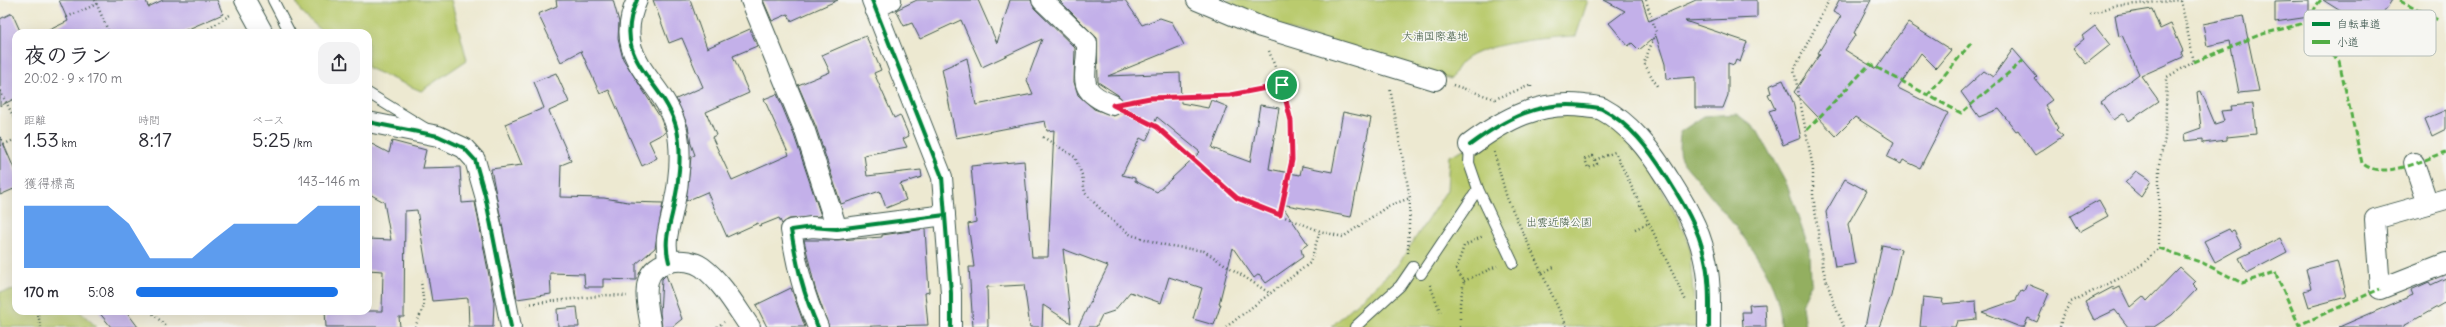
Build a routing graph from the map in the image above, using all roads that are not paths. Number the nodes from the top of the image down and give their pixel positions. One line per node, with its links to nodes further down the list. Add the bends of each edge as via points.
1 (273, 0): 9 (lane)
2 (637, 0): 21 (street, via 629,24 634,54 644,75 670,111 677,129 680,155 675,203 665,246)
3 (751, 0): 20 (street, via 805,131)
4 (1042, 0): 12 (street, via 1087,43 1088,59 1084,79 1088,91)
5 (1197, 0): 10 (street, via 1261,27)
6 (246, 2): 8 (street)
7 (879, 3): 19 (street, via 942,177)
8 (261, 29)
9 (288, 29)
10 (1435, 80)
11 (372, 95): 14 (lane)
12 (1113, 105)
13 (372, 123): 14 (street)
14 (438, 136): 26 (street, via 464,148 475,160 485,195)
15 (1470, 145): 17 (lane, via 1469,163); 32 (street, via 1498,124 1551,104 1601,108 1630,129 1651,153 1677,193 1697,231 1708,277)
16 (2414, 163): 18 (street)
17 (1478, 189): 22 (lane); 25 (lane)
18 (2437, 202): 23 (street, via 2375,219 2380,289)
19 (945, 215): 20 (street); 30 (street)
20 (837, 229): 29 (street, via 812,227 791,230 805,298)
21 (669, 262): 27 (street, via 656,269 647,282); 28 (street, via 680,260 701,266 714,278)
22 (1513, 263)
23 (2446, 263)
24 (1413, 267): 31 (lane, via 1400,286)
25 (1421, 274)
26 (510, 320)
27 (651, 327)
28 (750, 327)
29 (818, 327)
30 (951, 327)
31 (1355, 327)
32 (1709, 327)

